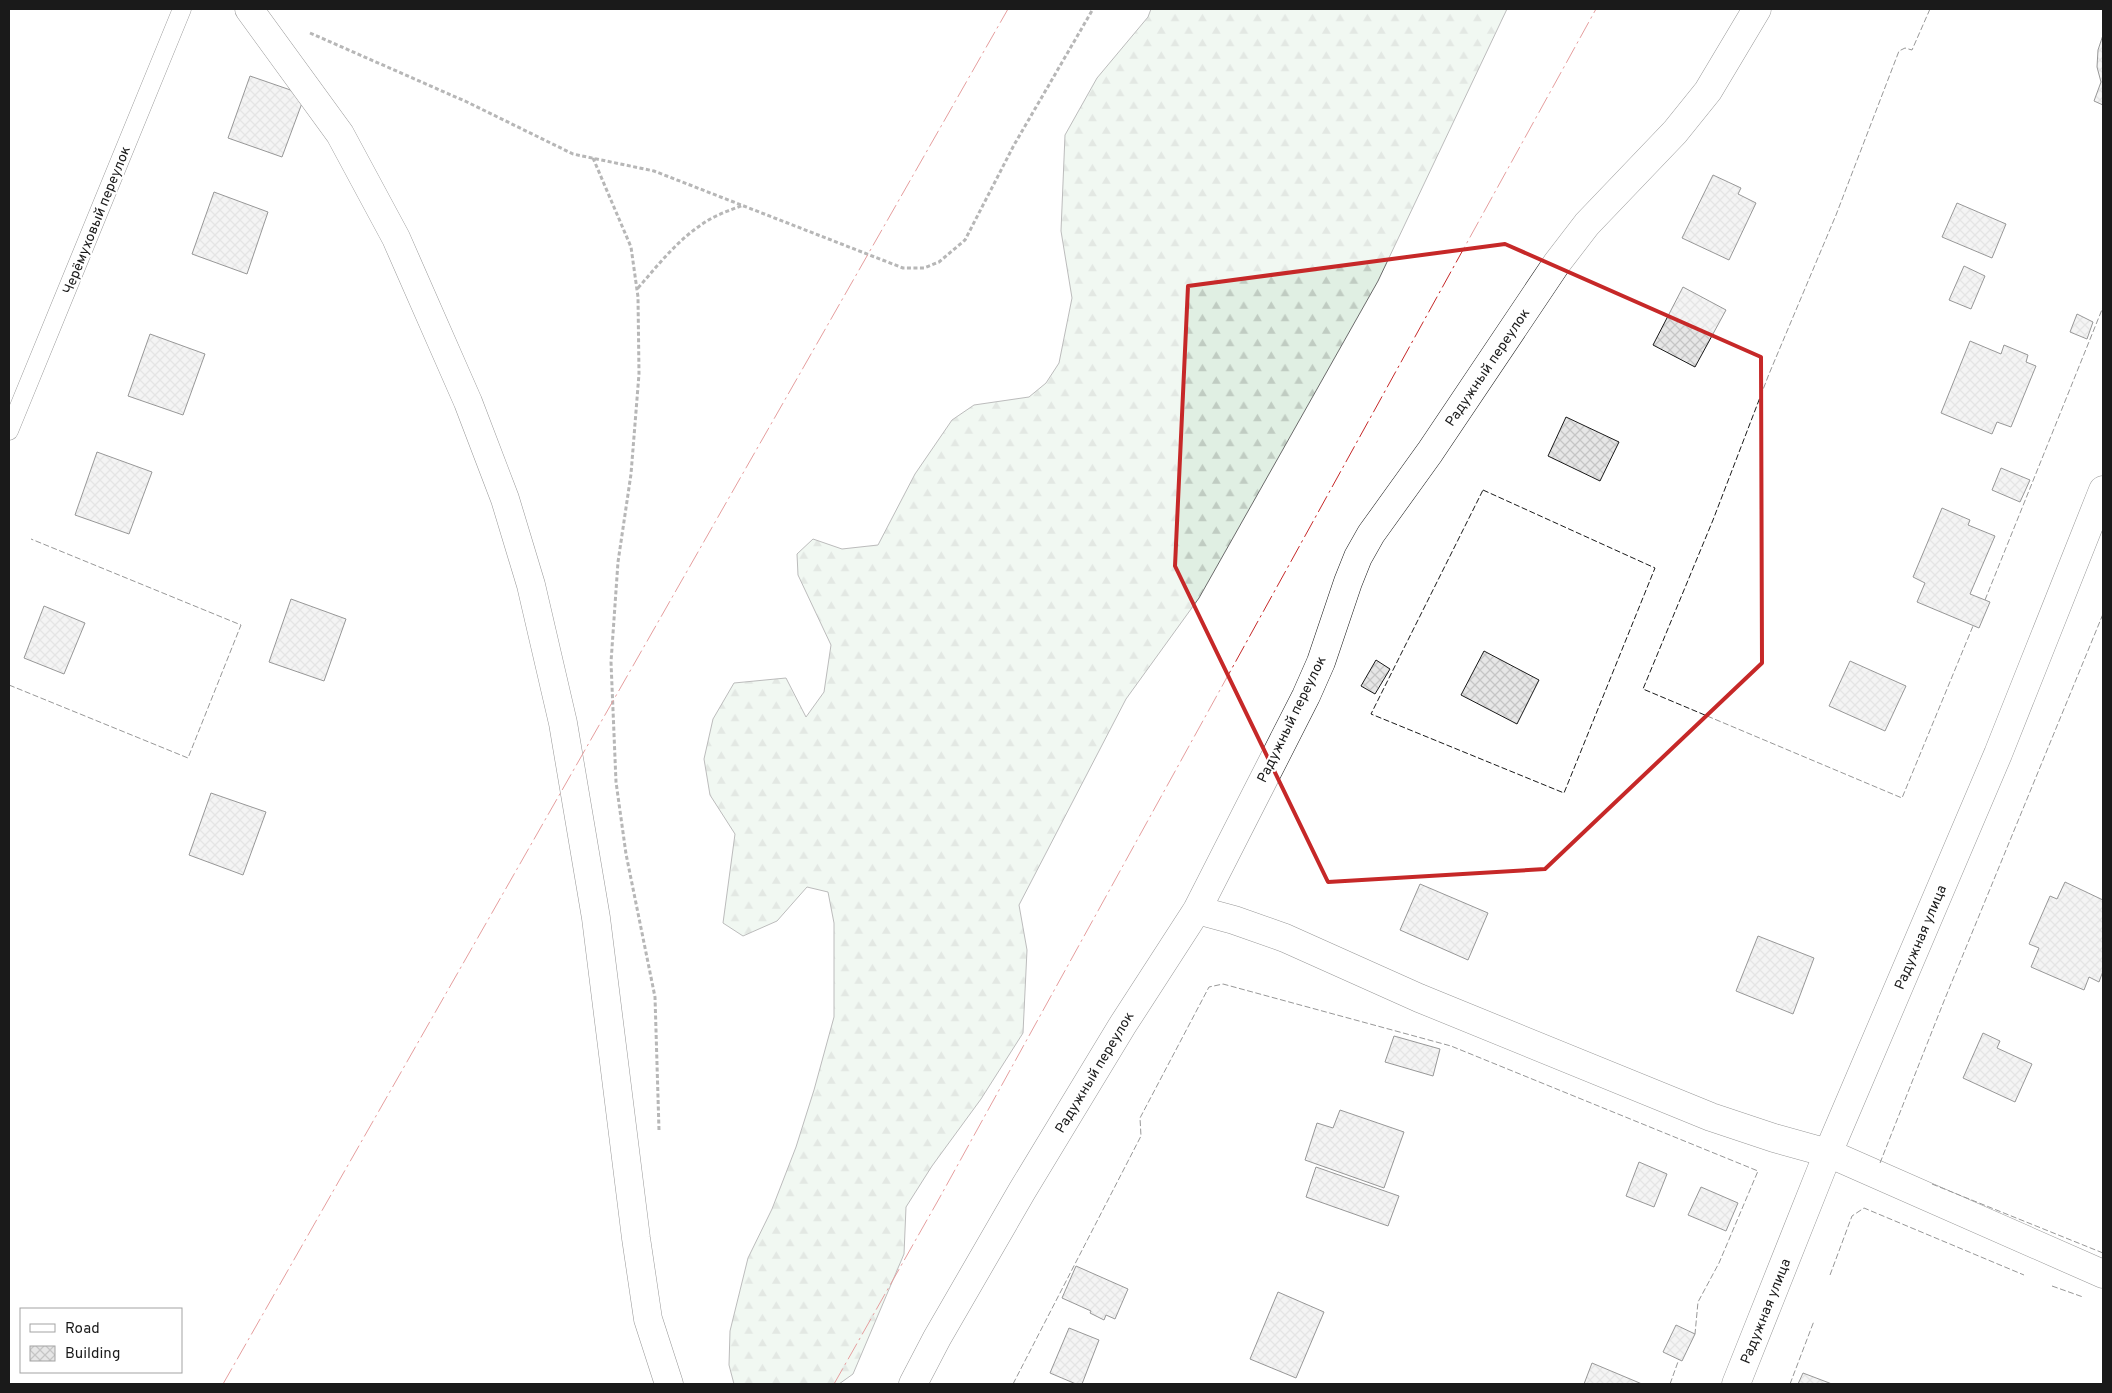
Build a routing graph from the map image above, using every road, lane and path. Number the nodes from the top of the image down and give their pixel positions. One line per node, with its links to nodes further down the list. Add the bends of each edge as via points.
1 (182, 9): 9 (lane, Черёмуховый переулок)
2 (249, 9): 15 (street, via 340,134 396,238 468,402 505,499 526,566 563,723 596,918 648,1318)
3 (1094, 9): 7 (path, via 1014,145 965,240 939,262 924,268 903,268)
4 (1757, 9): 11 (street, Радужный переулок, via 1708,91 1675,132 1587,224 1557,263 1371,534 1358,557 1306,696)
5 (308, 32): 6 (path, via 573,154)
6 (593, 158): 7 (path, via 654,171); 8 (path, via 632,247)
7 (743, 205): 8 (path, via 708,220 689,234)
8 (637, 289): 12 (path, via 639,374 631,474 618,562 611,662 616,782 626,854 655,997)
9 (9, 431)
10 (2103, 490): 13 (street, Радужная улица, via 1998,754)
11 (1197, 910): 13 (street, via 1285,938 1419,998 1711,1117); 16 (street, Радужный переулок, via 1022,1191)
12 (659, 1134)
13 (1828, 1153): 14 (street); 17 (street, Радужная улица)
14 (2103, 1274)
15 (669, 1384)
16 (913, 1384)
17 (1736, 1384)

